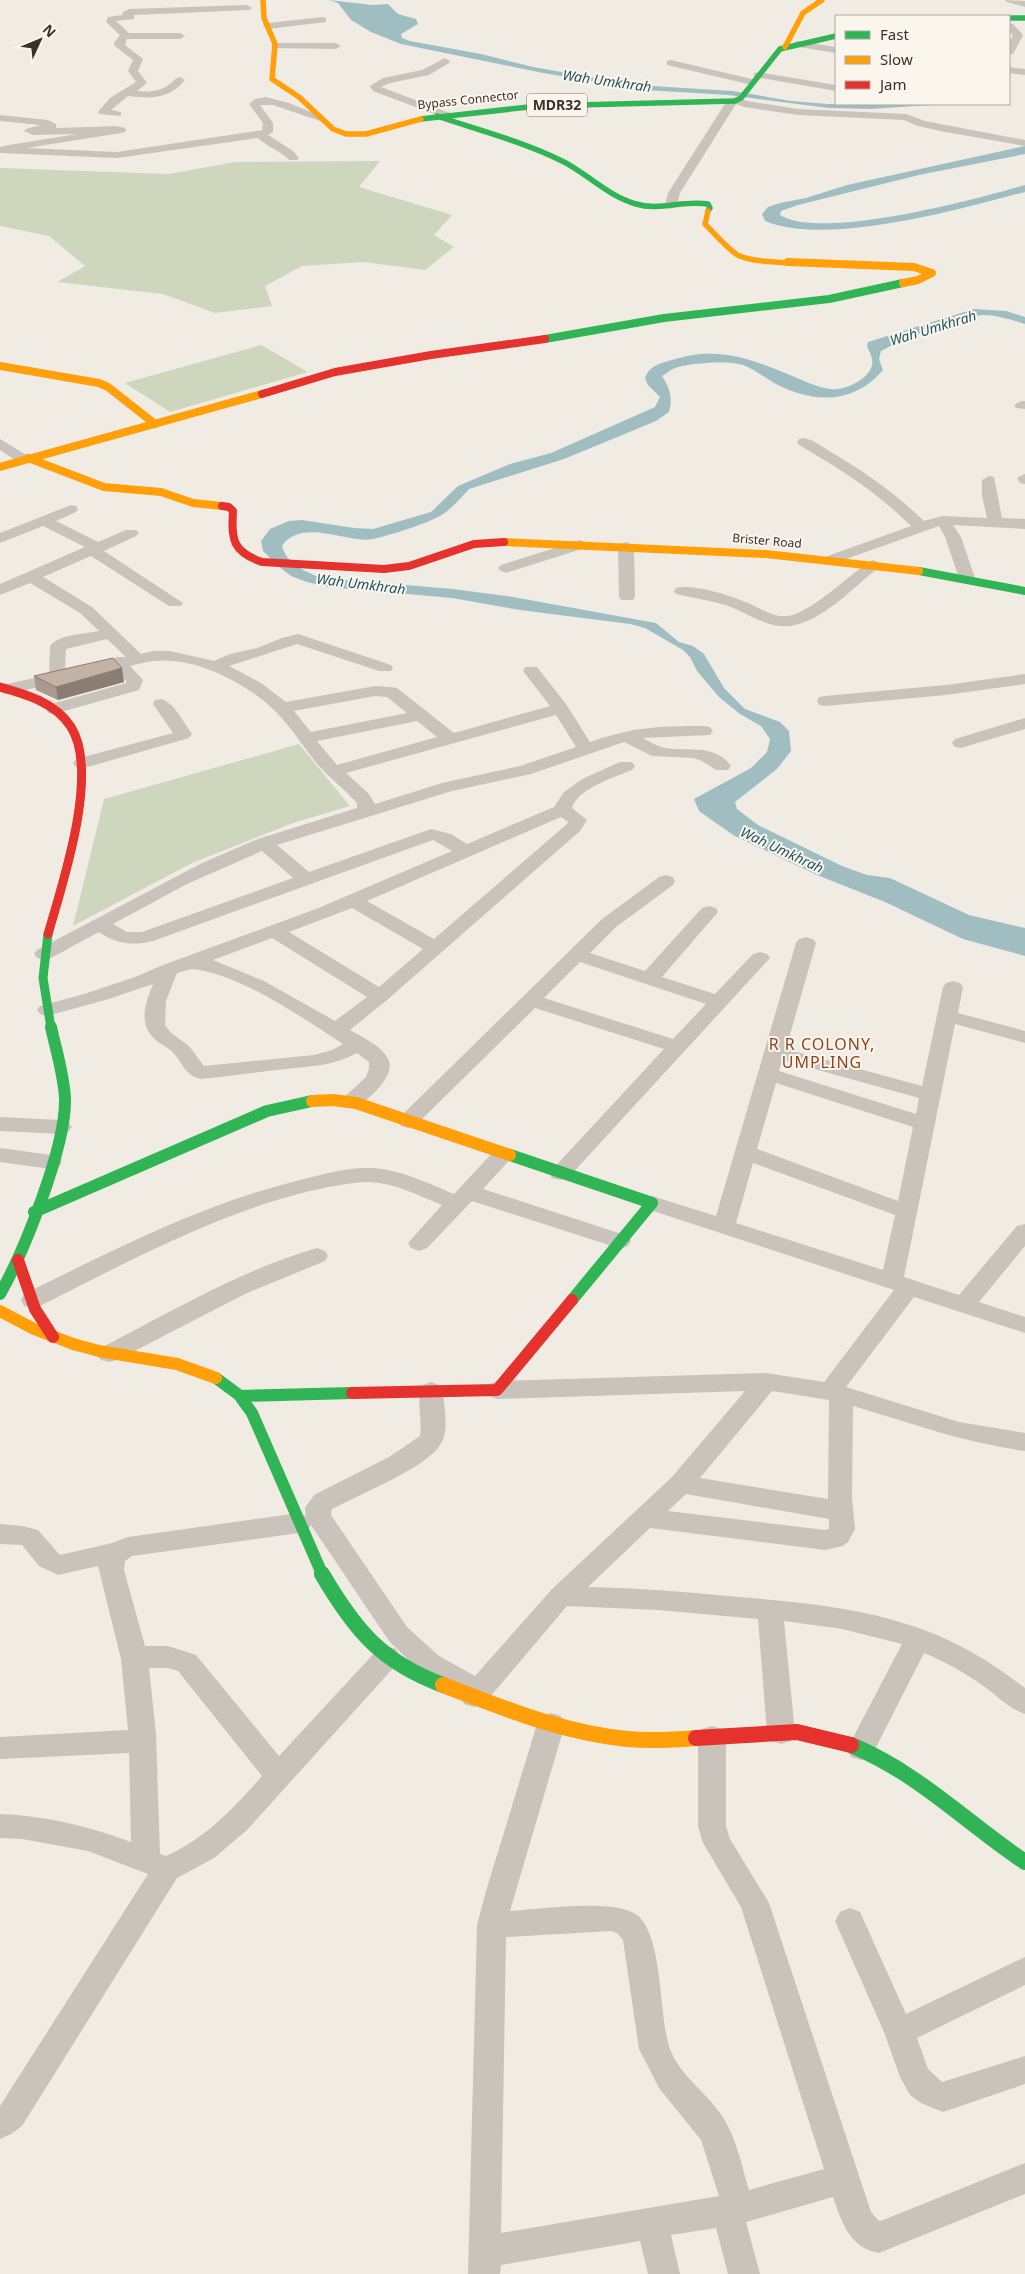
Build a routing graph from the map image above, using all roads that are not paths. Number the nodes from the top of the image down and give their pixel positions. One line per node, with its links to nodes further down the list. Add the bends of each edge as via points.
1 (239, 0): 6 (street)
2 (263, 0): 10 (street, via 261,7)
3 (822, 0): 18 (street, via 803,13)
4 (1010, 0): 5 (street)
5 (1025, 4)
6 (247, 8): 10 (street); 12 (street, via 129,12 126,14 131,17 111,19)
7 (1010, 18): 8 (street)
8 (1025, 18)
9 (323, 20): 10 (street)
10 (266, 22): 16 (street)
11 (1010, 27): 20 (street, via 1018,34)
12 (124, 36): 13 (street); 30 (street, via 118,43 138,59 133,72 142,83)
13 (180, 36)
14 (835, 36): 15 (street)
15 (797, 44): 18 (street); 19 (street)
16 (276, 46): 17 (street, via 312,51); 34 (street, Bypass Connector / MDR32, via 270,69 272,79 299,96)
17 (336, 46)
18 (785, 47): 23 (street)
19 (835, 50)
20 (1010, 50)
21 (445, 61): 32 (street, via 425,73 387,80 375,86)
22 (671, 62): 29 (street)
23 (766, 65): 24 (street); 29 (street)
24 (783, 68)
25 (1010, 70): 26 (street)
26 (1025, 72)
27 (180, 80): 30 (street, via 162,94)
28 (835, 88): 29 (street)
29 (744, 91): 32 (street, Bypass Connector / MDR32); 36 (street, via 744,104 798,112 906,117 940,128); 39 (street, via 674,192)
30 (128, 93): 31 (street, via 114,100 103,112)
31 (117, 114)
32 (441, 116): 34 (street, Bypass Connector / MDR32, via 370,132 341,133); 39 (street, via 561,160 622,199 650,207)
33 (0, 118): 37 (street, via 52,126 30,131 33,132 121,130)
34 (320, 118): 35 (street, via 268,100 257,100 254,104 269,127)
35 (260, 134): 37 (street, via 117,155 21,156); 38 (street)
36 (1022, 144)
37 (2, 150)
38 (293, 158)
39 (671, 205): 41 (street, via 708,204 710,208 705,224 744,258 914,267 932,274 910,282 829,299 664,318 586,334 360,367)
40 (0, 366): 41 (street, via 99,383)
41 (155, 424): 44 (street)
42 (804, 442): 52 (street, via 863,476 901,506)
43 (0, 443): 44 (street)
44 (25, 458): 45 (street); 55 (street, Brister Road, via 98,485 161,492 192,503 229,508 233,511 233,545 238,552 262,562 384,569 409,566 474,544)
45 (0, 467)
46 (989, 480): 50 (street, via 989,496)
47 (71, 508): 48 (street)
48 (43, 520): 54 (street); 57 (street)
49 (942, 520): 50 (street); 52 (street); 62 (street, via 953,537)
50 (996, 522): 51 (street)
51 (1025, 524)
52 (921, 527): 58 (street)
53 (131, 532): 57 (street)
54 (0, 538)
55 (580, 545): 56 (street, Brister Road); 60 (street)
56 (626, 547): 58 (street, Brister Road); 66 (street)
57 (95, 549): 61 (street); 67 (street)
58 (830, 560): 59 (street, Brister Road)
59 (873, 565): 62 (street, Brister Road); 64 (street, via 816,607 787,621 714,596)
60 (506, 568)
61 (32, 577): 63 (street); 68 (street, via 86,610)
62 (967, 578): 65 (street, Brister Road)
63 (0, 590)
64 (682, 591)
65 (1025, 591)
66 (627, 597)
67 (175, 603)
68 (110, 634): 69 (street); 74 (street, via 58,646)
69 (136, 658): 70 (street); 71 (street, via 177,656)
70 (117, 662): 74 (street); 82 (street, via 135,680 133,686)
71 (213, 667): 72 (street, via 236,657 298,640); 80 (street, via 256,685)
72 (385, 668)
73 (531, 671): 81 (street)
74 (57, 676): 76 (street)
75 (1025, 679): 78 (street)
76 (4, 688): 82 (street, via 43,701)
77 (358, 694): 80 (street); 83 (street, via 391,692); 84 (street)
78 (824, 701)
79 (161, 704): 92 (street, via 183,734)
80 (282, 708): 88 (street)
81 (560, 708): 89 (street, via 516,724); 91 (street)
82 (54, 709): 92 (street, via 78,739)
83 (421, 715): 84 (street); 89 (street)
84 (390, 721): 88 (street)
85 (1025, 723): 90 (street)
86 (704, 730): 87 (street, via 656,731)
87 (625, 736): 91 (street); 94 (street, via 658,752 693,753)
88 (307, 738): 95 (street)
89 (452, 740): 95 (street)
90 (961, 743)
91 (586, 749): 97 (street, via 525,770 448,787)
92 (82, 763): 108 (street, via 82,784 66,871)
93 (626, 766): 96 (street, via 576,790)
94 (722, 766)
95 (334, 771): 97 (street, via 366,802 366,810)
96 (562, 810): 99 (street); 107 (street, via 578,822)
97 (360, 814): 98 (street)
98 (264, 843): 100 (street); 104 (street, via 169,887)
99 (465, 852): 100 (street, via 446,838 430,834); 102 (street)
100 (306, 879): 104 (street, via 146,937 122,938)
101 (666, 881): 109 (street, via 622,911)
102 (352, 900): 105 (street); 107 (street)
103 (709, 912): 112 (street)
104 (100, 924): 108 (street)
105 (274, 931): 111 (street); 114 (street)
106 (806, 942): 123 (street)
107 (435, 948): 114 (street)
108 (44, 954): 117 (street, via 42,978)
109 (577, 955): 112 (street); 115 (street)
110 (760, 958): 116 (street)
111 (176, 968): 117 (street, via 137,984); 119 (street, via 206,964 226,970); 121 (street, via 155,1008 153,1022 158,1031 181,1049 194,1070 201,1073 315,1061 339,1054)
112 (649, 979): 116 (street)
113 (953, 987): 118 (street)
114 (380, 996): 119 (street)
115 (531, 1000): 122 (street); 127 (street)
116 (719, 1002): 122 (street)
117 (47, 1010): 130 (street, via 64,1085 66,1104)
118 (947, 1016): 120 (street); 125 (street)
119 (336, 1031): 121 (street)
120 (1025, 1036)
121 (357, 1044): 126 (street, via 375,1055 382,1068)
122 (677, 1047): 135 (street)
123 (775, 1052): 124 (street); 125 (street)
124 (768, 1074): 129 (street); 131 (street)
125 (931, 1095): 129 (street)
126 (348, 1102): 127 (street); 138 (street, via 303,1101 266,1111)
127 (408, 1121): 132 (street)
128 (0, 1124): 130 (street)
129 (925, 1124): 139 (street)
130 (61, 1127): 134 (street)
131 (746, 1153): 139 (street); 140 (street)
132 (504, 1154): 135 (street); 136 (street)
133 (0, 1155): 134 (street)
134 (51, 1162): 138 (street)
135 (560, 1173): 137 (street)
136 (463, 1198): 142 (street); 143 (street); 148 (street, via 370,1175 288,1189 221,1210)
137 (652, 1203): 140 (street); 142 (street)
138 (34, 1212): 145 (street)
139 (907, 1212): 146 (street)
140 (724, 1227): 146 (street)
141 (1025, 1232): 149 (street)
142 (620, 1241): 155 (street)
143 (419, 1243)
144 (317, 1256): 153 (street, via 221,1295)
145 (18, 1260): 147 (street); 148 (street)
146 (901, 1284): 149 (street); 157 (street)
147 (0, 1294)
148 (32, 1300): 152 (street)
149 (964, 1305): 151 (street)
150 (0, 1311): 152 (street)
151 (1025, 1325)
152 (53, 1337): 153 (street)
153 (109, 1354): 158 (street, via 198,1370 226,1384)
154 (766, 1382): 155 (street); 157 (street, via 792,1383); 160 (street)
155 (497, 1390): 156 (street)
156 (431, 1391): 158 (street); 171 (street, via 433,1430 430,1441 411,1455 323,1502 318,1508 318,1517 398,1634 430,1664)
157 (836, 1393): 159 (street, via 953,1429); 161 (street)
158 (240, 1396): 163 (street, via 266,1443)
159 (1025, 1442)
160 (681, 1484): 161 (street); 162 (street)
161 (840, 1511): 162 (street, via 840,1535 825,1540)
162 (645, 1518): 166 (street)
163 (299, 1523): 165 (street, via 128,1547); 170 (street, via 348,1616)
164 (0, 1534): 165 (street, via 28,1537 45,1558 58,1565)
165 (117, 1552): 169 (street, via 111,1561 111,1570)
166 (561, 1596): 167 (street, via 637,1598); 171 (street)
167 (770, 1609): 168 (street, via 868,1622); 174 (street)
168 (918, 1638): 172 (street, via 979,1668); 178 (street)
169 (134, 1657): 176 (street); 179 (street, via 168,1657 187,1663)
170 (387, 1657): 171 (street, via 427,1679); 179 (street)
171 (477, 1692): 173 (street)
172 (1025, 1703)
173 (551, 1724): 175 (street, via 594,1736 636,1740); 184 (street)
174 (781, 1733): 175 (street); 178 (street, via 812,1734)
175 (712, 1737): 190 (street, via 712,1826 717,1843 754,1902)
176 (142, 1741): 177 (street); 182 (street)
177 (0, 1748)
178 (861, 1750): 181 (street, via 901,1767 997,1844)
179 (279, 1776): 182 (street, via 229,1828 184,1863)
180 (0, 1826): 182 (street, via 90,1839)
181 (1025, 1862)
182 (157, 1865): 188 (street, via 35,2080)
183 (850, 1921): 186 (street)
184 (492, 1925): 191 (street, via 612,1918 622,1919 631,1927 637,1938 654,2049 683,2096 706,2118 715,2132); 193 (street)
185 (1025, 1970): 186 (street)
186 (899, 2032): 187 (street, via 915,2077 921,2085 943,2097)
187 (1025, 2070)
188 (5, 2120)
189 (1025, 2178): 190 (street, via 878,2237 867,2234 858,2222)
190 (843, 2179): 191 (street)
191 (733, 2209): 192 (street); 195 (street)
192 (652, 2223): 193 (street); 194 (street)
193 (484, 2263)
194 (664, 2274)
195 (744, 2274)

